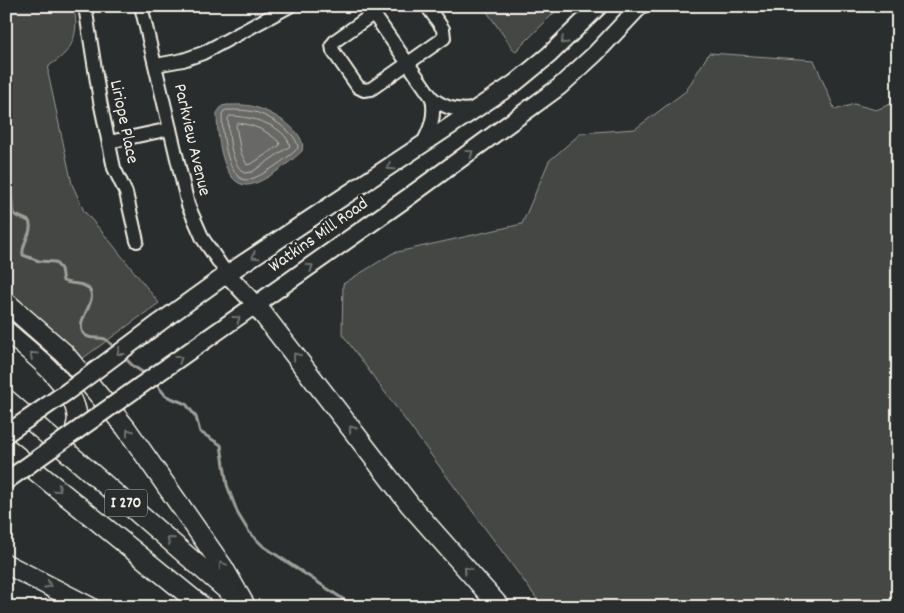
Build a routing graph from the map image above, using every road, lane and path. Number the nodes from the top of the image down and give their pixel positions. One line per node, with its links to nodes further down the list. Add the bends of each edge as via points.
1 (85, 6): 13 (street, Liriope Place)
2 (290, 6): 9 (street, via 202,53)
3 (427, 6): 8 (street, via 443,29 444,36)
4 (599, 6): 11 (main road, Watkins Mill Road, one-way to 11, via 549,55)
5 (640, 6): 18 (main road, Watkins Mill Road, one-way to 5, via 559,87)
6 (146, 7): 9 (street, Parkview Avenue)
7 (371, 10): 8 (street); 8 (street, via 334,42 332,48 338,59 358,87 364,90 371,90)
8 (408, 64): 10 (street)
9 (156, 65): 12 (street, Parkview Avenue)
10 (432, 98): 11 (street, via 455,110); 14 (street, via 433,115)
11 (477, 109): 14 (main road, Watkins Mill Road)
12 (170, 129): 13 (street); 16 (street, Parkview Avenue, via 188,205 203,239)
13 (109, 142): 15 (street, Liriope Place, via 114,168 126,193 128,229)
14 (421, 146): 16 (main road, Watkins Mill Road, one-way to 16)
15 (137, 241)
16 (227, 274): 18 (main road); 20 (main road, Watkins Mill Road, one-way to 20, bridge)
17 (6, 302): 29 (highway, one-way to 17, via 223,567 126,428 64,353)
18 (256, 305): 22 (main road, Watkins Mill Road, one-way to 18, bridge); 30 (highway, one-way to 18, via 410,505)
19 (6, 331): 20 (highway, one-way to 19)
20 (64, 385): 22 (highway, via 76,406); 23 (main road, Watkins Mill Road, bridge)
21 (6, 400): 29 (highway, I 270, one-way to 21)
22 (75, 431): 25 (main road, Watkins Mill Road, bridge)
23 (6, 434)
24 (6, 447): 28 (highway, I 270, one-way to 28)
25 (6, 480)
26 (6, 564): 27 (highway, one-way to 27)
27 (90, 607)
28 (203, 607)
29 (246, 607)
30 (500, 607)

